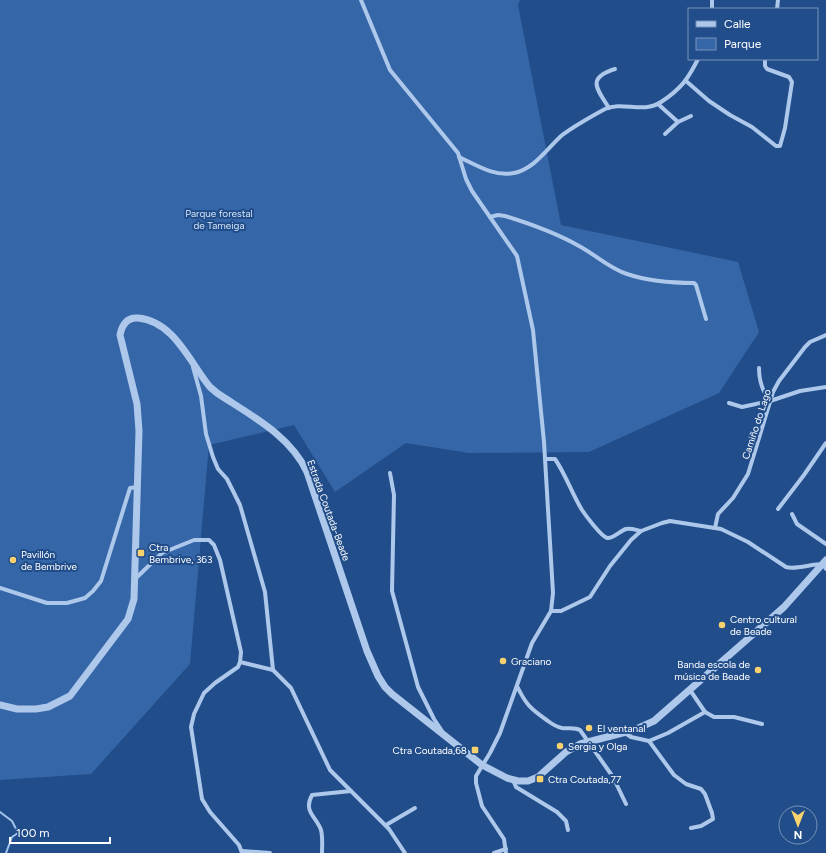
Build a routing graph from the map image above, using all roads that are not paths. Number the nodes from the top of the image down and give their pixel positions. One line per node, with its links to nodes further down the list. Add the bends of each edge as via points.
1 (360, 0): 11 (street, via 390,70)
2 (697, 60): 5 (street)
3 (765, 60): 5 (street, via 767,69 789,77 792,82 780,146 776,146 752,127 730,116)
4 (615, 69): 7 (street, via 599,76 596,83)
5 (686, 81): 6 (street)
6 (658, 104): 7 (street, via 641,108); 9 (street)
7 (609, 108): 11 (street, via 562,135 529,166 515,173 494,173)
8 (691, 116): 9 (street)
9 (678, 122): 10 (street)
10 (665, 134)
11 (460, 157): 12 (street, via 472,191)
12 (490, 217): 13 (street, via 505,216 557,235 628,274 660,281 694,283); 21 (street, via 517,256 533,330)
13 (706, 319)
14 (826, 336): 18 (street, Camiño do Lago, via 810,342 805,347 779,381)
15 (192, 362): 23 (street, Estrada Coutada-Beade, via 175,338 160,325 136,318 131,318 123,325 121,342 137,404 140,431); 34 (street, via 213,457 240,505 265,592); 41 (street, Estrada Coutada-Beade, via 217,393 274,432 298,456 310,480 378,676 392,694)
16 (759, 368): 18 (street, via 759,378)
17 (826, 387): 18 (street, via 800,391)
18 (770, 401): 19 (street, via 742,407); 26 (street, Camiño do Lago, via 748,474 733,498 718,514)
19 (729, 403)
20 (826, 443): 24 (street)
21 (545, 459): 27 (street, via 555,458 582,511 606,538 611,538 626,529); 32 (street, via 553,593)
22 (390, 473): 41 (street, via 394,495 392,591 418,687)
23 (138, 487): 30 (street, Estrada Coutada-Beade); 31 (street, via 130,488 101,581 85,598 67,603 47,603)
24 (778, 509)
25 (792, 514): 28 (street, via 797,524)
26 (715, 528): 27 (street, via 670,521); 29 (street, via 748,542 786,567)
27 (641, 531): 32 (street, via 610,566 590,597 561,610)
28 (826, 544)
29 (825, 564): 36 (street, Estrada Coutada-Beade, via 784,607)
30 (134, 579): 33 (street, via 162,553 194,540 209,540 220,560 241,652); 37 (street, Estrada Coutada-Beade, via 134,599 128,619 70,696 48,707 36,709 17,709)
31 (0, 588)
32 (551, 611): 35 (street, via 532,643)
33 (240, 662): 34 (street); 53 (street, via 238,667 204,693 191,727 202,799)
34 (273, 670): 46 (street, via 291,688 330,770)
35 (517, 686): 42 (street, via 531,709 555,726 580,730); 44 (street, via 500,733)
36 (690, 690): 38 (street); 40 (street, Estrada Coutada-Beade, via 654,722)
37 (0, 705)
38 (705, 712): 39 (street, via 714,717 734,717); 43 (street)
39 (762, 724)
40 (625, 733): 42 (street, Estrada Coutada-Beade); 43 (street, via 631,738)
41 (444, 735): 44 (street, Estrada Coutada-Beade)
42 (589, 742): 45 (street, Estrada Coutada-Beade, via 566,752 533,779); 47 (street, via 613,777)
43 (650, 742): 50 (street, via 674,775 686,784 701,789 705,794 713,819)
44 (482, 765): 45 (street, Estrada Coutada-Beade); 52 (street, via 476,776 476,783 482,806 504,839)
45 (512, 780): 51 (street, via 516,787 557,812 566,821)
46 (351, 791): 49 (street); 55 (street, via 312,795 308,802 309,810 320,828)
47 (626, 804)
48 (415, 808): 49 (street)
49 (386, 825): 56 (street)
50 (691, 828)
51 (568, 830)
52 (506, 851): 57 (street)
53 (242, 852): 54 (street)
54 (270, 853)
55 (322, 853)
56 (404, 853)
57 (494, 853)

